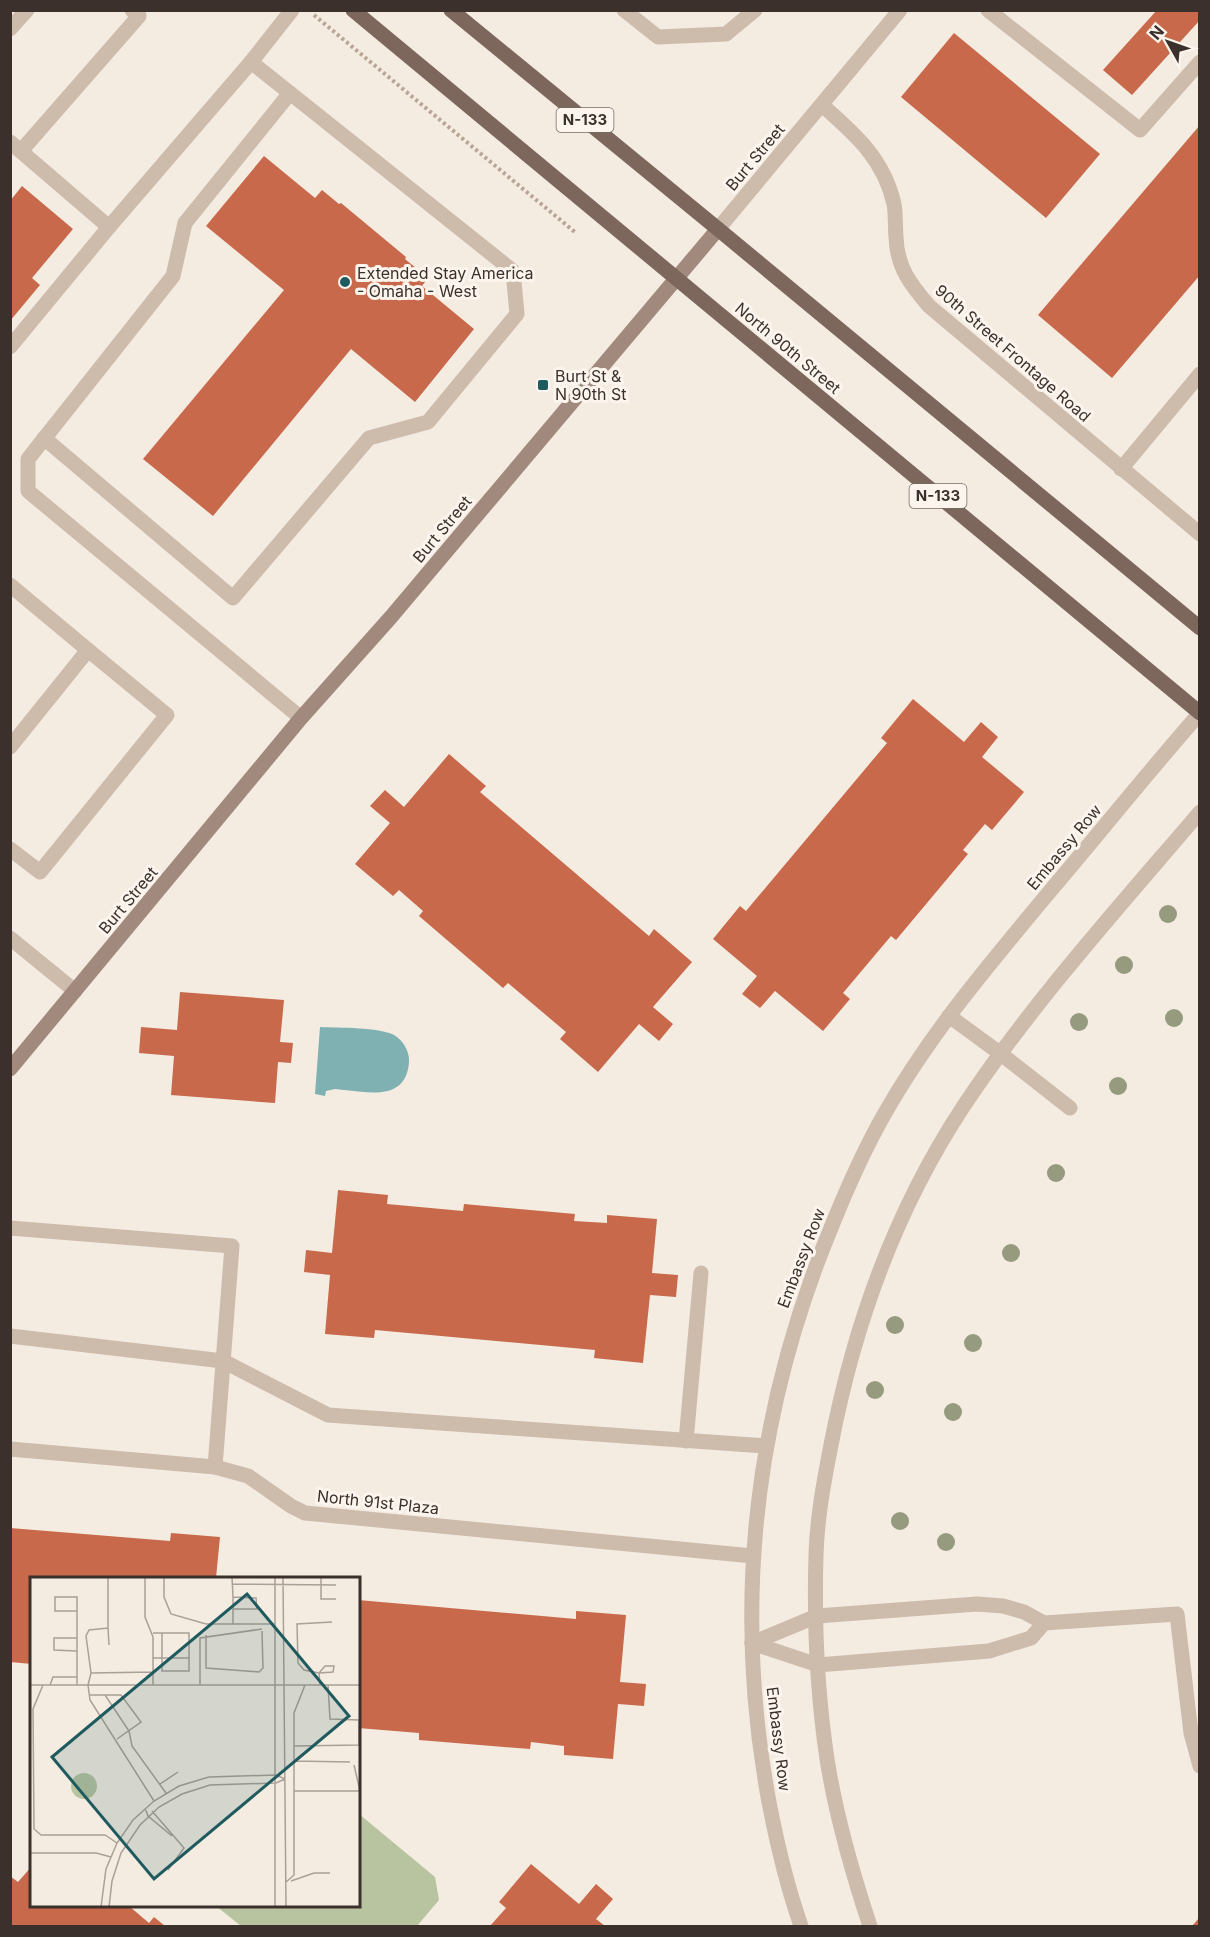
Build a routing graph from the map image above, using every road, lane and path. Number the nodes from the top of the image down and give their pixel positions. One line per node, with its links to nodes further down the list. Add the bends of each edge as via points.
1 (27, 10): 11 (street)
2 (132, 10): 16 (street, via 139,16)
3 (292, 10): 12 (street)
4 (309, 10): 19 (path)
5 (353, 10): 20 (main road, North 90th Street / N-133)
6 (451, 10): 18 (main road, N-133)
7 (624, 10): 8 (street, via 658,37 726,34)
8 (755, 10)
9 (988, 10): 13 (street, via 1140,130)
10 (893, 13): 15 (street, Burt Street)
11 (10, 29)
12 (250, 62): 14 (street); 17 (street)
13 (1200, 62)
14 (290, 93): 23 (street, via 185,223 173,276); 23 (street, via 513,271 517,314 428,422 369,438 233,598)
15 (822, 105): 18 (street, Burt Street); 24 (street, 90th Street Frontage Road, via 872,153 886,179 894,206 898,256 910,284 929,306)
16 (16, 146): 17 (street)
17 (108, 227): 21 (street)
18 (718, 229): 20 (street, Burt Street); 27 (main road, N-133)
19 (576, 233)
20 (676, 279): 29 (main road, North 90th Street / N-133); 30 (street, Burt Street)
21 (10, 347)
22 (1200, 374): 24 (street)
23 (44, 438): 30 (street, via 28,459 27,491)
24 (1121, 469): 25 (street, 90th Street Frontage Road)
25 (1200, 534)
26 (10, 585): 28 (street)
27 (1200, 628)
28 (88, 650): 31 (street); 33 (street, via 167,715 40,872)
29 (1199, 713): 36 (street, Embassy Row)
30 (301, 718): 35 (street, Burt Street)
31 (10, 747)
32 (1200, 812): 37 (street)
33 (10, 849)
34 (10, 938): 35 (street)
35 (75, 991): 38 (street, Burt Street)
36 (949, 1016): 37 (street); 45 (street, Embassy Row, via 884,1115 815,1264 792,1333)
37 (1001, 1054): 39 (street); 49 (street, via 937,1150 897,1228 868,1301 848,1368 823,1487 816,1553)
38 (10, 1069)
39 (1070, 1108)
40 (10, 1228): 43 (street, via 232,1246)
41 (701, 1273): 44 (street)
42 (10, 1336): 43 (street)
43 (223, 1361): 44 (street, via 328,1415); 47 (street)
44 (686, 1441): 45 (street)
45 (766, 1446): 48 (street, Embassy Row)
46 (10, 1449): 47 (street, North 91st Plaza)
47 (215, 1467): 48 (street, North 91st Plaza, via 248,1476 305,1513)
48 (753, 1556): 51 (street, Embassy Row)
49 (817, 1616): 50 (street, via 977,1604 1004,1606); 51 (street); 52 (street)
50 (1044, 1623): 52 (street, via 1031,1638 988,1651); 53 (street, via 1177,1614 1191,1733)
51 (752, 1643): 52 (street); 54 (street, Embassy Row, via 763,1769 777,1844)
52 (818, 1665): 55 (street, via 827,1760 841,1828)
53 (1200, 1766)
54 (801, 1926)
55 (870, 1926)

